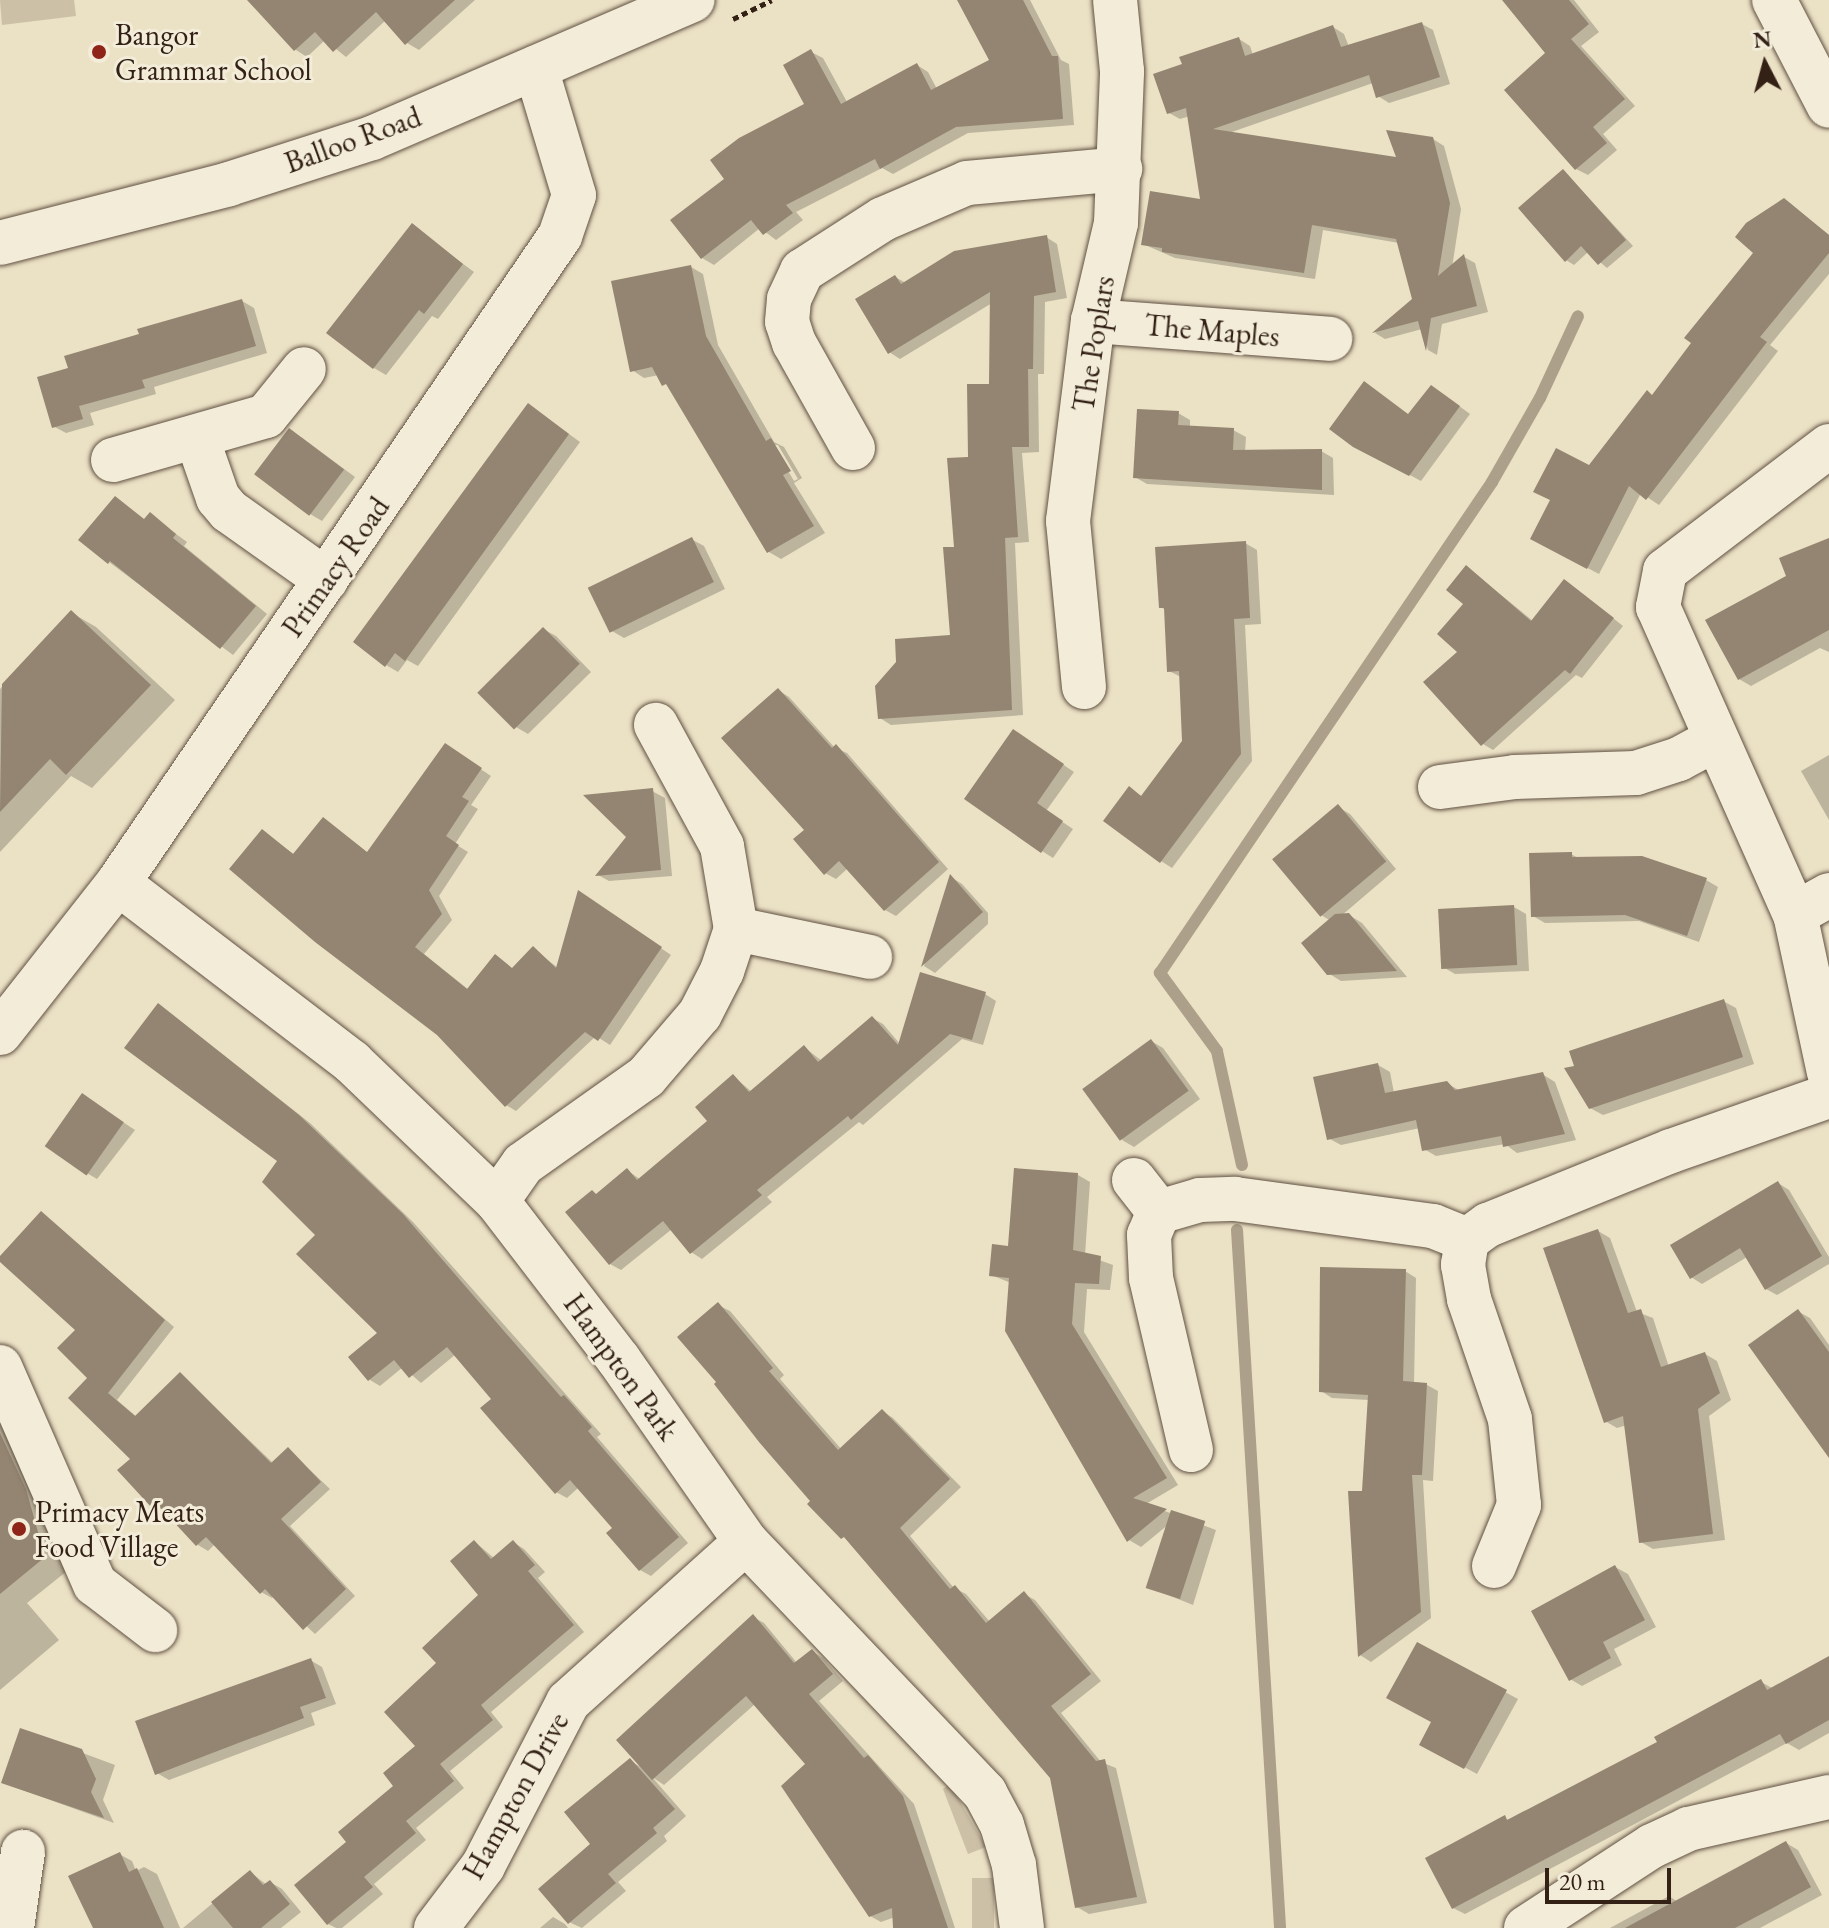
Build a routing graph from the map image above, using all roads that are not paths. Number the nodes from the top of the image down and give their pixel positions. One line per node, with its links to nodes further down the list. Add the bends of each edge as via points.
1 (693, 0): 4 (street, Balloo Road)
2 (1116, 0): 6 (street, The Poplars, via 1122,71)
3 (1774, 0): 5 (street)
4 (536, 68): 7 (street, Balloo Road, via 372,138 229,184); 15 (street, Primacy Road, via 574,195 560,236)
5 (1829, 106)
6 (1120, 169): 8 (street, The Poplars, via 1116,223); 13 (street, via 967,183 883,219 802,271 789,299 787,322)
7 (0, 243)
8 (1093, 321): 9 (street, The Maples); 16 (street, The Poplars, via 1068,521)
9 (1330, 339)
10 (304, 369): 11 (street, via 266,416)
11 (197, 438): 14 (street); 15 (street, via 218,498 229,511)
12 (1829, 446): 18 (street, via 1665,571 1658,607)
13 (853, 448)
14 (113, 460)
15 (326, 580): 20 (street, Primacy Road)
16 (1084, 687)
17 (656, 725): 22 (street, via 722,846)
18 (1716, 739): 19 (street, via 1636,773 1515,777); 21 (street)
19 (1440, 787)
20 (118, 883): 24 (street, Primacy Road); 27 (street, Hampton Park, via 352,1062)
21 (1812, 904): 25 (street)
22 (736, 929): 23 (street); 27 (street, via 700,1014 646,1077 523,1164)
23 (870, 957)
24 (0, 1033)
25 (1829, 1072)
26 (1829, 1096): 28 (street, via 1671,1151 1488,1225)
27 (497, 1201): 31 (street, Hampton Park, via 619,1360)
28 (1467, 1240): 30 (street, via 1433,1226 1235,1199 1190,1202 1146,1196 1151,1278); 32 (street, via 1463,1265 1469,1299 1510,1419 1519,1505)
29 (0, 1367): 33 (street, via 95,1584)
30 (1191, 1450)
31 (746, 1542): 37 (street, Hampton Drive, via 568,1702 483,1866); 38 (street, Hampton Park, via 985,1793 1014,1865)
32 (1494, 1566)
33 (155, 1630)
34 (1829, 1797): 39 (street, via 1688,1829 1652,1846)
35 (23, 1852): 36 (street)
36 (12, 1928)
37 (436, 1928)
38 (1022, 1928)
39 (1526, 1928)

